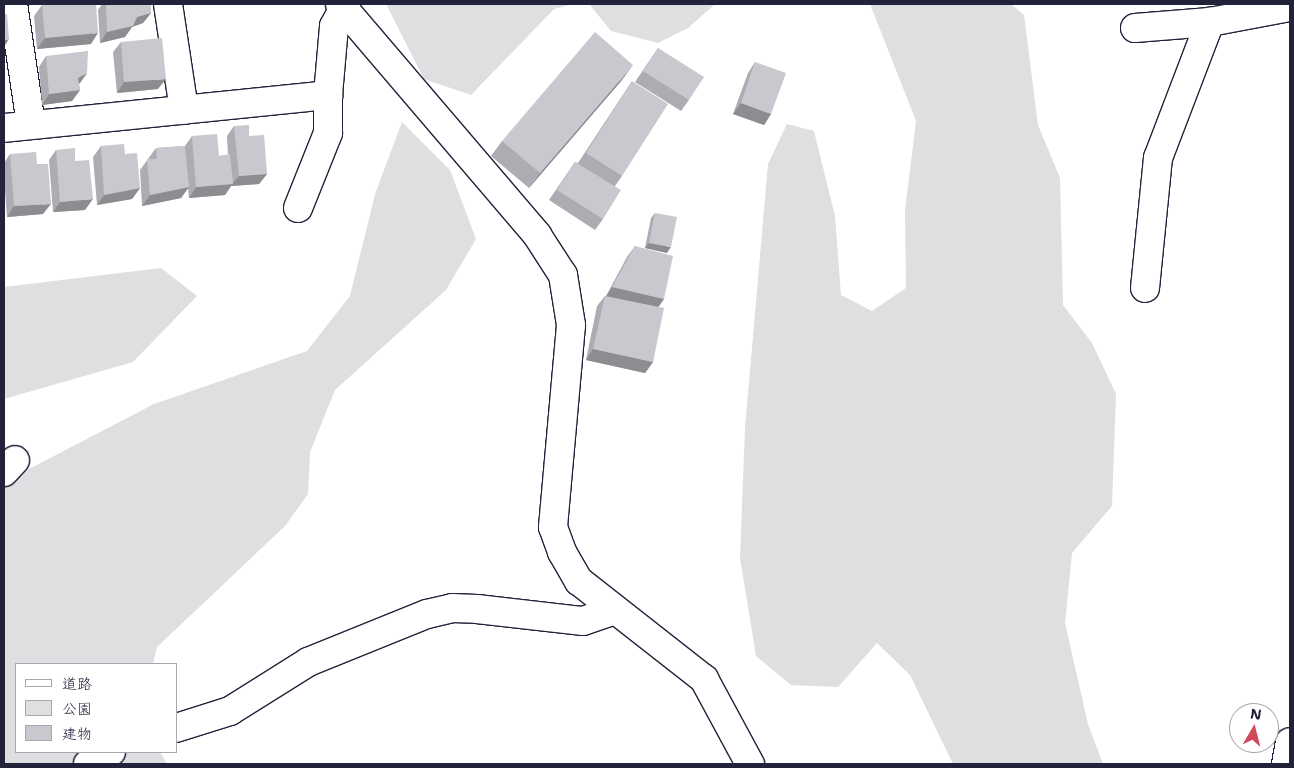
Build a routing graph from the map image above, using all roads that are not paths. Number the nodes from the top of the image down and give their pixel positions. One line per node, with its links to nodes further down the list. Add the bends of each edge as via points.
1 (13, 4): 9 (street)
2 (168, 4): 8 (street)
3 (343, 5): 7 (street, via 334,26); 13 (street, via 537,235 562,275 571,326 553,527 579,581)
4 (1290, 7): 5 (street)
5 (1210, 22): 6 (street); 12 (street, via 1156,167)
6 (1135, 28)
7 (328, 95): 8 (street); 11 (street, via 328,133)
8 (184, 110): 9 (street)
9 (31, 125): 10 (street)
10 (4, 128)
11 (298, 208)
12 (1145, 288)
13 (615, 610): 14 (street, via 583,620 469,608 427,614 308,662 230,711); 18 (street, via 704,679)
14 (178, 727)
15 (1290, 742): 19 (street)
16 (109, 753): 17 (street)
17 (88, 764)
18 (750, 764)
19 (1286, 764)

